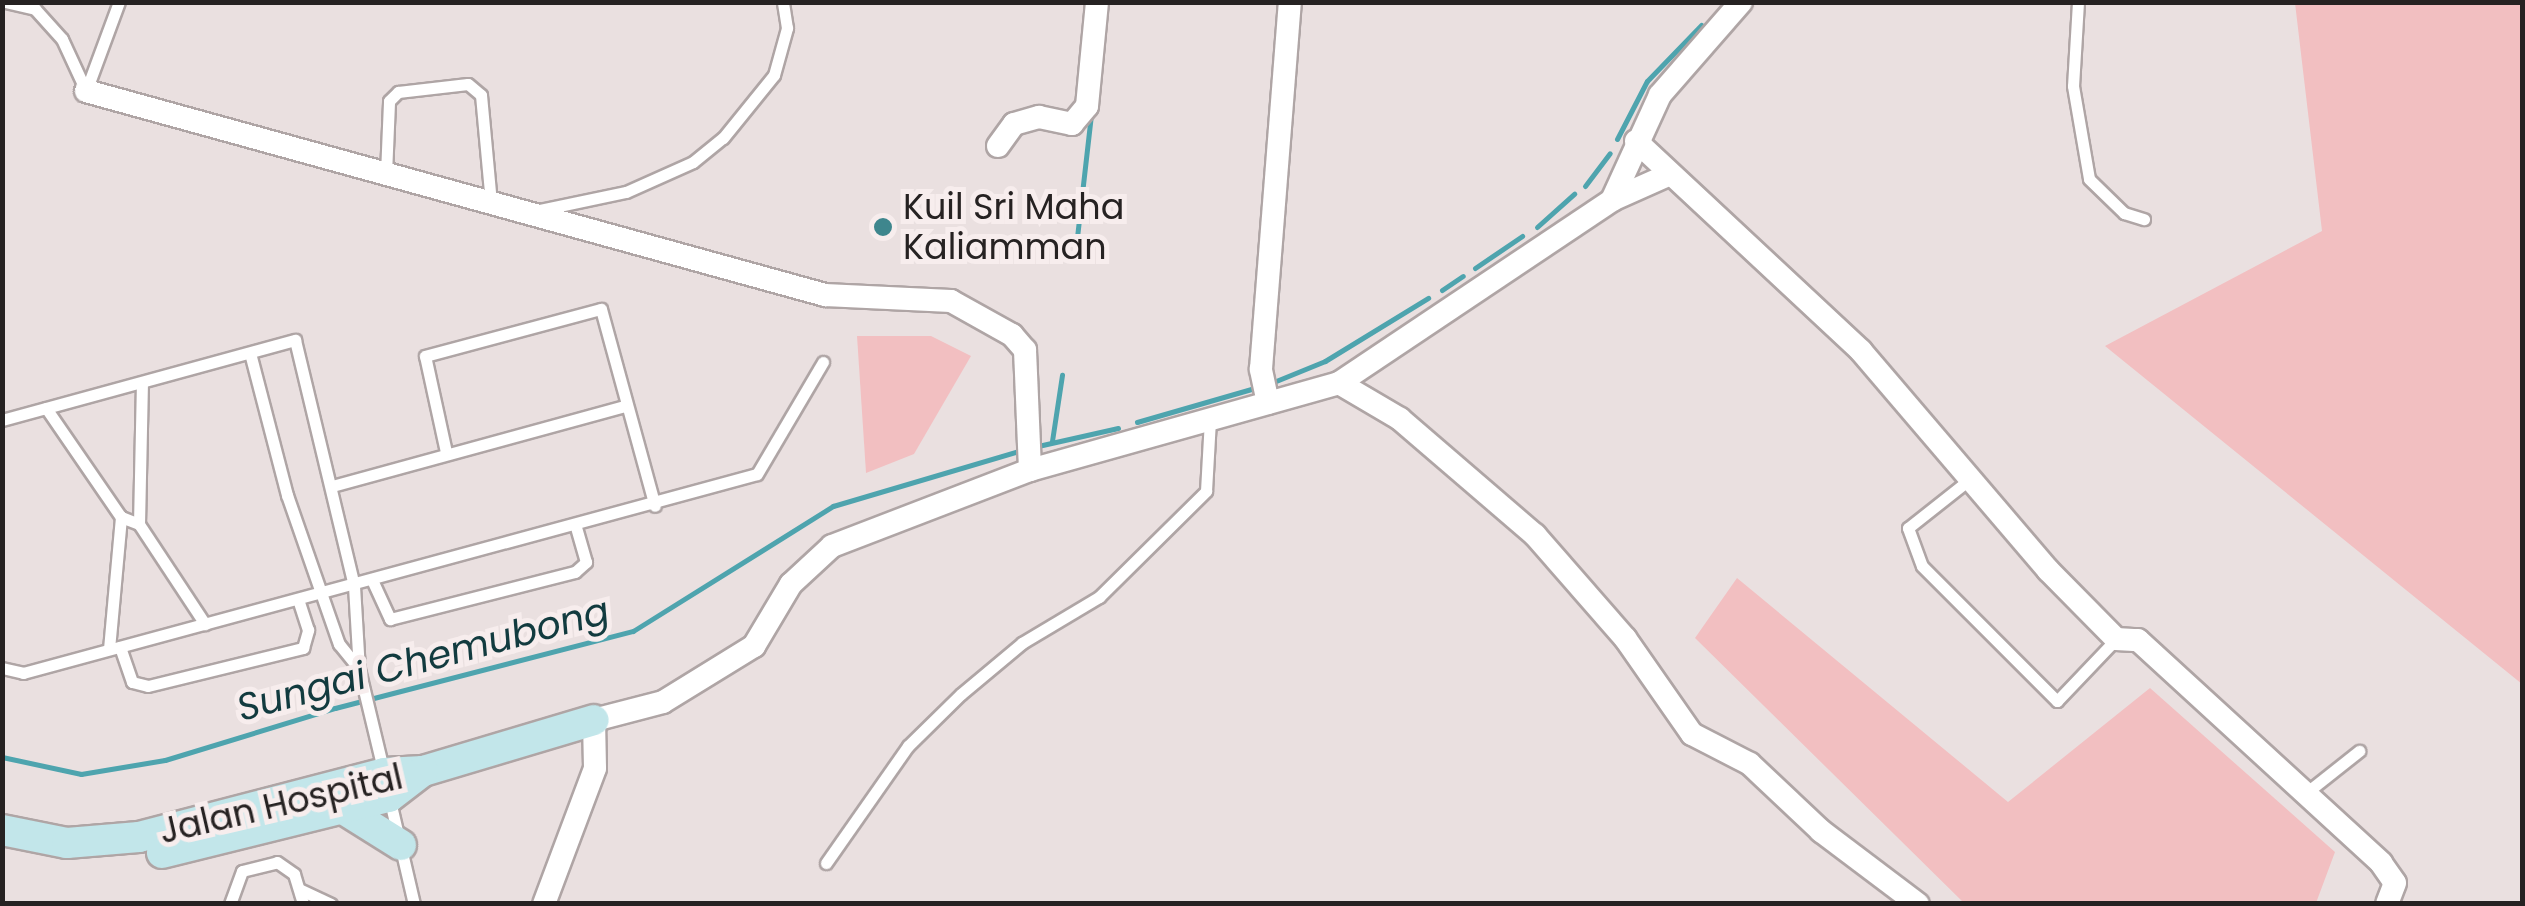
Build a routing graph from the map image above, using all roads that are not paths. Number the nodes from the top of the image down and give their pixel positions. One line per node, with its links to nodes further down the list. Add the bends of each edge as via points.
1 (4, 2): 8 (lane, via 36,9 62,39)
2 (119, 2): 8 (lane)
3 (783, 2): 15 (lane, via 787,28 774,75 723,138 693,162 626,192)
4 (1097, 2): 10 (street, via 1087,106 1072,124 1039,118 1014,124)
5 (1290, 2): 21 (street, via 1260,369)
6 (1741, 2): 9 (street, via 1660,95)
7 (2078, 2): 16 (lane, via 2073,86 2090,179 2124,213)
8 (86, 91): 11 (street)
9 (1636, 142): 12 (street); 13 (street)
10 (998, 146)
11 (386, 174): 14 (street); 14 (lane, via 389,102 398,92 468,84 480,95)
12 (1666, 176): 13 (street); 28 (street, via 1861,351)
13 (1612, 200): 20 (street)
14 (491, 203): 15 (street)
15 (526, 213): 27 (street, via 824,295 951,301 1012,335 1025,350)
16 (2144, 219)
17 (250, 353): 19 (lane); 29 (lane, via 295,340); 36 (lane, via 286,495)
18 (823, 362): 30 (lane, via 757,474)
19 (142, 383): 23 (lane); 32 (lane)
20 (1339, 383): 21 (street); 58 (street, via 1400,419 1535,535 1625,638 1692,734 1750,764 1821,830)
21 (1268, 403): 25 (street)
22 (625, 406): 26 (lane); 26 (lane, via 602,308 425,356); 30 (lane)
23 (46, 408): 24 (lane); 31 (lane)
24 (2, 420)
25 (1210, 420): 27 (street); 51 (lane, via 1206,491 1099,597 1022,643 961,694 908,746)
26 (446, 452): 29 (lane)
27 (1030, 468): 43 (street, via 832,546 791,584 742,656 663,702)
28 (1970, 479): 39 (street); 39 (lane, via 1908,528 1922,566 2058,700)
29 (332, 486): 35 (lane)
30 (655, 506): 33 (lane)
31 (121, 517): 32 (lane); 40 (lane)
32 (139, 524): 38 (lane)
33 (576, 527): 34 (lane); 34 (lane, via 586,562 575,572 390,619)
34 (373, 582): 35 (lane)
35 (354, 586): 36 (lane); 42 (lane)
36 (321, 594): 37 (lane); 42 (lane, via 340,644)
37 (298, 600): 38 (lane); 40 (lane, via 308,630 303,648 148,686 132,682)
38 (205, 624): 40 (lane)
39 (2116, 639): 46 (street, via 2138,640)
40 (115, 648): 41 (lane, via 23,674)
41 (2, 668)
42 (359, 669): 45 (lane)
43 (594, 720): 45 (main road, Jalan Hospital); 57 (street, via 596,768)
44 (2359, 751): 46 (lane)
45 (385, 778): 47 (main road, Jalan Hospital); 48 (main road, Jalan Hospital, via 139,837 66,843); 49 (lane)
46 (2306, 793): 59 (street, via 2381,863 2395,883)
47 (345, 810): 49 (main road); 50 (main road, Jalan Hospital, via 142,857 64,864)
48 (2, 830)
49 (401, 845): 56 (lane)
50 (2, 851)
51 (826, 863)
52 (301, 890): 53 (lane, via 288,865 262,864 242,871); 54 (lane); 55 (lane)
53 (230, 904)
54 (303, 904)
55 (331, 904)
56 (414, 904)
57 (544, 904)
58 (1918, 904)
59 (2387, 904)

